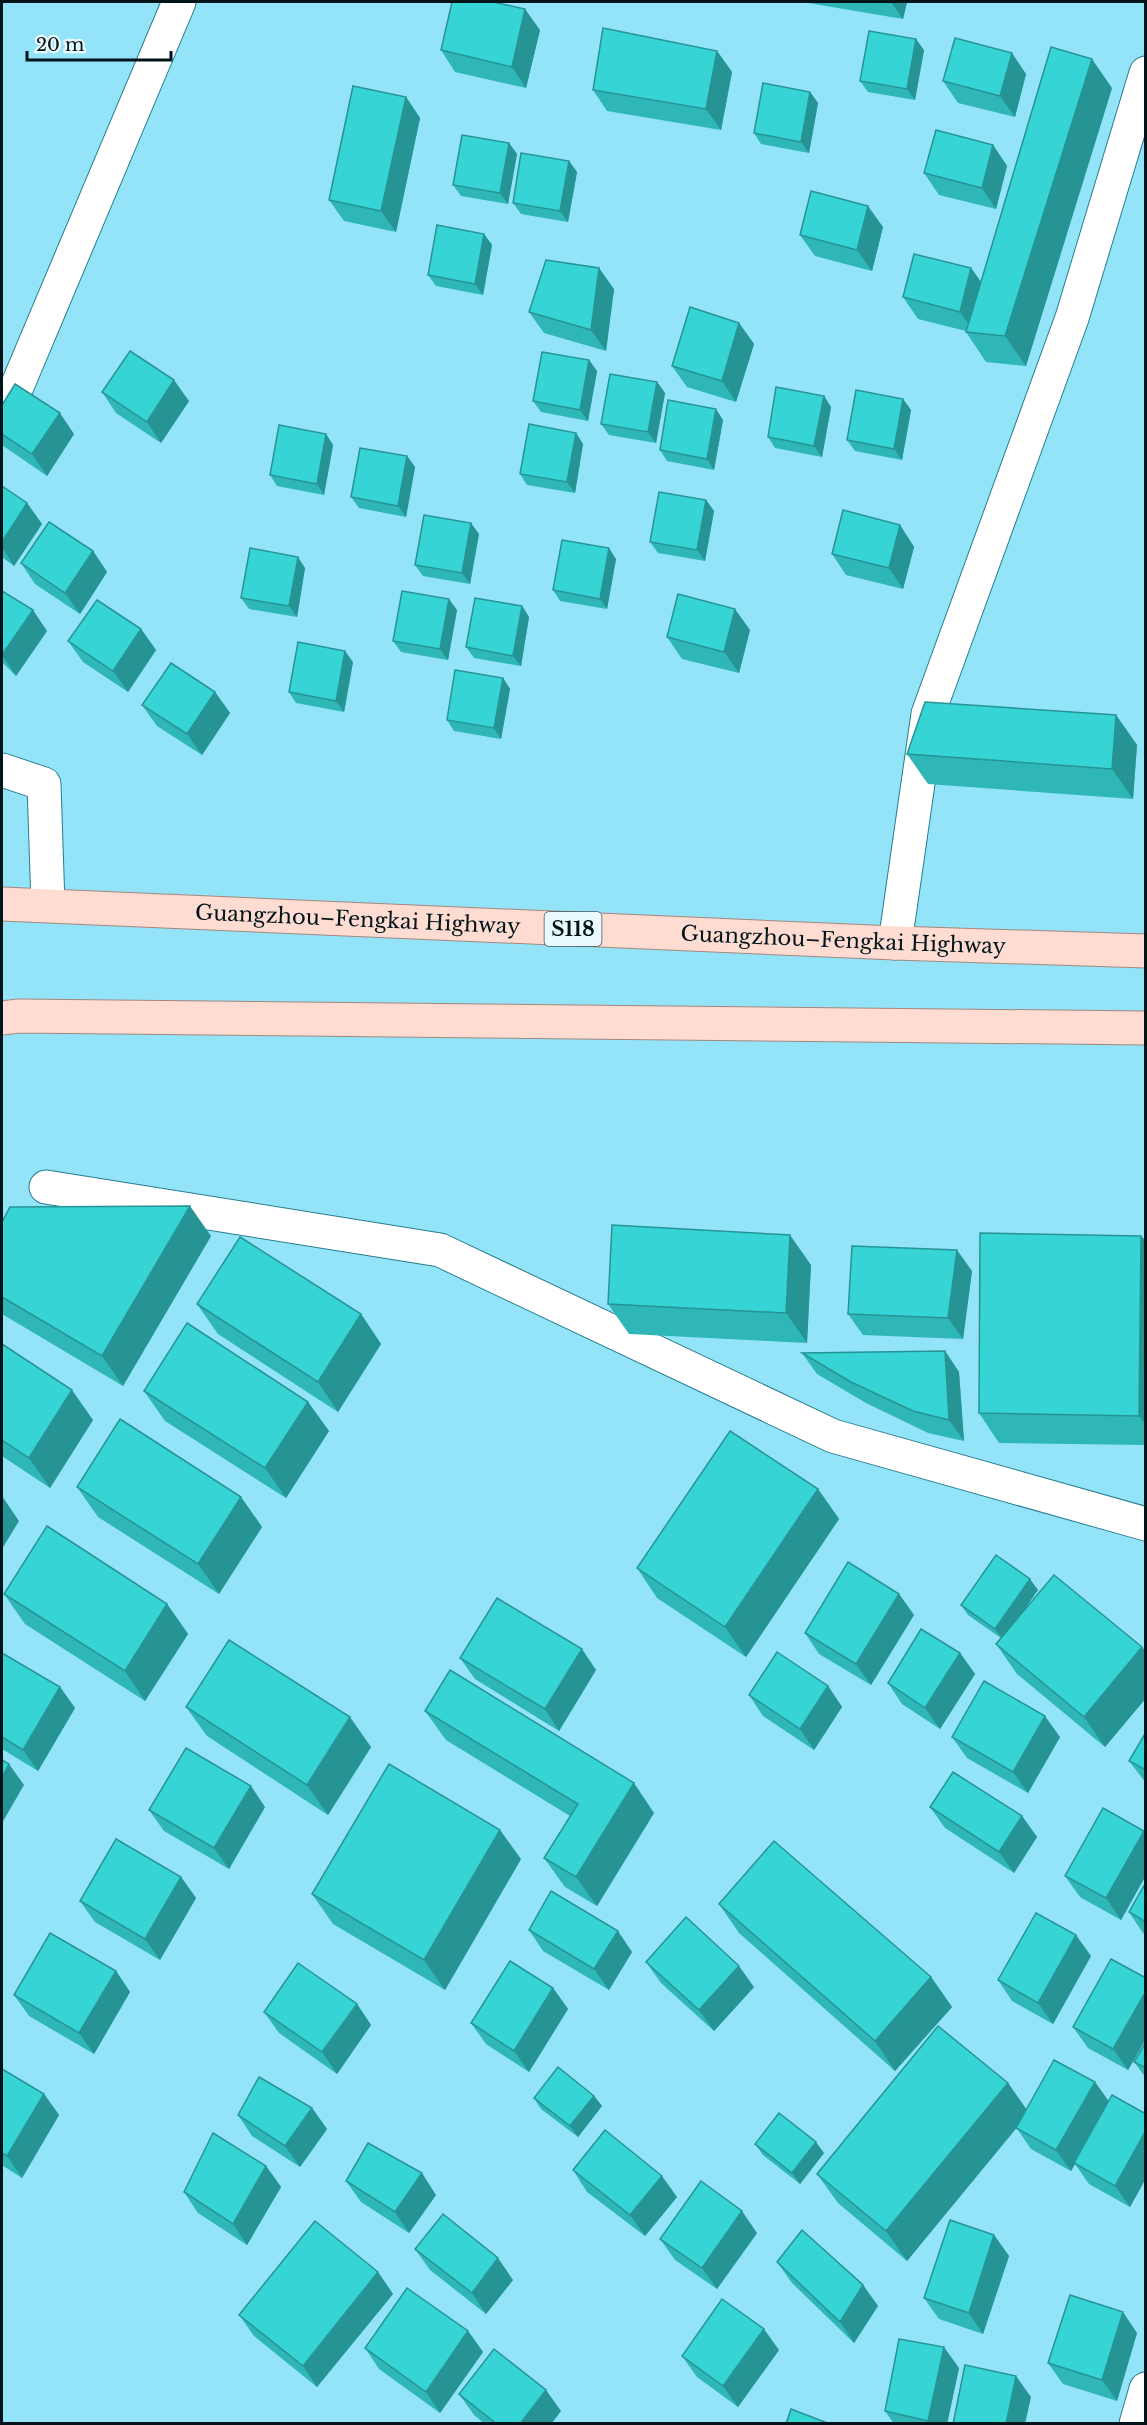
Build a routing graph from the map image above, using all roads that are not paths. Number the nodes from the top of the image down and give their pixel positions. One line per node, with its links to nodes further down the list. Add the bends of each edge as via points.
1 (179, 2): 3 (street)
2 (1146, 73): 7 (street, via 1072,318 928,714)
3 (2, 422)
4 (2, 770): 6 (street, via 44,784)
5 (2, 904): 6 (main road, Guangzhou–Fengkai Highway / S118)
6 (48, 905): 7 (main road, Guangzhou–Fengkai Highway / S118)
7 (895, 943): 8 (main road, Guangzhou–Fengkai Highway / S118)
8 (1146, 951)
9 (2, 1018): 10 (main road)
10 (1146, 1028)
11 (46, 1187): 12 (street, via 440,1250 833,1436)
12 (1146, 1524)
13 (1146, 2389): 14 (street)
14 (1136, 2424)

